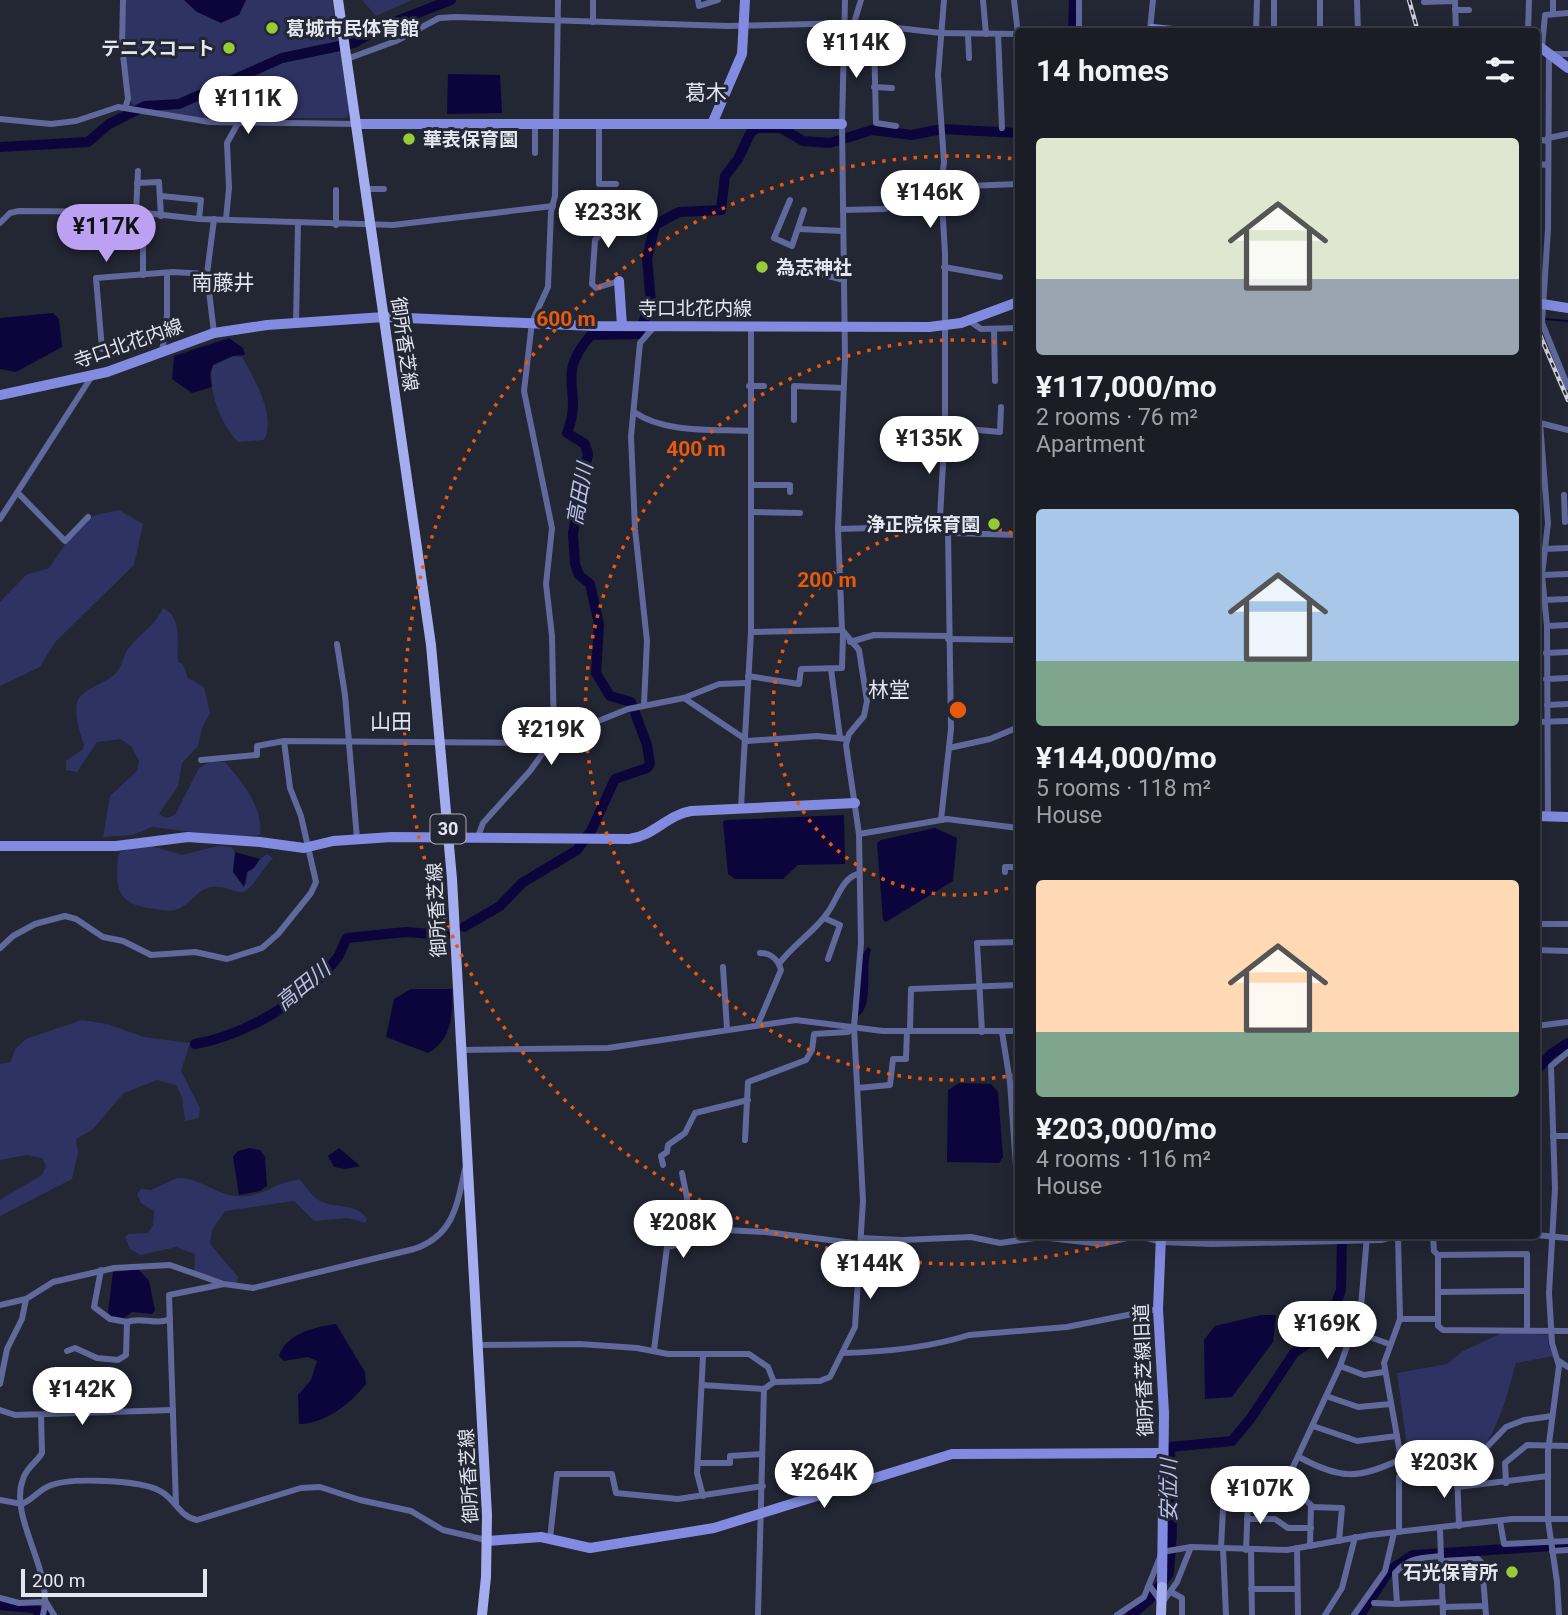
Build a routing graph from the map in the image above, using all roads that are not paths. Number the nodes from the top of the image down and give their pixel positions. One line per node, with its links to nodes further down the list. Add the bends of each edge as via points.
1 (123, 0): 56 (street)
2 (338, 0): 48 (main road, 御所香芝線 / 30)
3 (558, 0): 27 (street)
4 (593, 0): 28 (street)
5 (698, 0): 6 (street, via 699,6)
6 (718, 0)
7 (745, 0): 32 (street)
8 (845, 0): 29 (street)
9 (861, 0): 30 (street)
10 (944, 0): 42 (street)
11 (983, 0): 44 (street)
12 (1014, 0): 33 (street)
13 (1079, 0): 34 (street)
14 (1153, 0): 35 (street)
15 (1256, 0): 36 (street)
16 (1274, 0): 37 (street)
17 (1320, 0): 38 (street)
18 (1357, 0): 39 (street)
19 (1455, 0): 22 (street); 23 (street)
20 (1529, 0): 41 (street)
21 (1553, 0): 25 (street)
22 (1424, 2)
23 (1455, 10): 24 (street); 40 (street)
24 (1469, 10)
25 (1553, 12): 26 (street); 47 (street, via 1543,19)
26 (1568, 13)
27 (557, 20): 28 (street); 48 (street, via 439,18 396,41); 61 (street)
28 (593, 22): 32 (street)
29 (843, 23): 30 (street); 32 (street); 64 (street)
30 (854, 23): 31 (street)
31 (870, 25): 42 (street); 50 (street)
32 (745, 26): 63 (street, via 742,54)
33 (1017, 28)
34 (1079, 28)
35 (1150, 28)
36 (1256, 28)
37 (1274, 28)
38 (1320, 28)
39 (1358, 28)
40 (1456, 28)
41 (1528, 28)
42 (941, 33): 43 (street); 77 (street)
43 (968, 34): 44 (street); 52 (street)
44 (986, 34): 45 (street)
45 (998, 34): 46 (street); 66 (street)
46 (1015, 34)
47 (1545, 49): 49 (street); 53 (street); 69 (street)
48 (345, 50): 59 (main road, 御所香芝線 / 30)
49 (1568, 54)
50 (874, 57): 51 (street); 54 (street)
51 (892, 58)
52 (969, 58)
53 (1568, 68)
54 (874, 88): 55 (street); 65 (street, via 876,123)
55 (892, 88)
56 (125, 108): 57 (street, via 51,124); 58 (street)
57 (0, 119)
58 (238, 123): 59 (street); 91 (street, via 227,143)
59 (356, 124): 60 (street); 78 (main road, 御所香芝線 / 30)
60 (535, 124): 61 (street); 70 (street)
61 (556, 124): 62 (street); 83 (street)
62 (598, 124): 63 (street); 75 (street, via 599,184)
63 (712, 124): 64 (street)
64 (842, 124): 86 (street)
65 (896, 126)
66 (1002, 128)
67 (1568, 134): 69 (street)
68 (1540, 139): 69 (street)
69 (1548, 139): 72 (street)
70 (535, 153)
71 (1540, 164): 72 (street)
72 (1548, 164): 108 (street)
73 (138, 171): 74 (street)
74 (136, 183): 81 (street, via 159,182); 87 (street)
75 (616, 184)
76 (1015, 184): 77 (street)
77 (941, 187): 99 (street)
78 (365, 189): 79 (street); 96 (main road, 御所香芝線 / 30)
79 (384, 189)
80 (336, 190): 95 (street)
81 (162, 196): 88 (street); 89 (street, via 201,200)
82 (790, 200): 97 (street, via 774,238 792,247)
83 (553, 206): 96 (street, via 412,225); 112 (street, via 548,287)
84 (885, 209): 86 (street)
85 (804, 210): 97 (street)
86 (843, 210): 98 (street)
87 (140, 213): 88 (street); 92 (street, via 19,211); 103 (street)
88 (161, 216): 89 (street)
89 (199, 219): 90 (street)
90 (215, 219): 91 (street); 102 (street)
91 (226, 219): 93 (street)
92 (0, 223)
93 (298, 223): 95 (street); 113 (street)
94 (601, 224): 106 (street, via 601,234 595,240 592,284 603,288)
95 (336, 225): 96 (street)
96 (371, 225): 110 (main road, 御所香芝線 / 30)
97 (798, 229): 98 (street)
98 (843, 231): 105 (street)
99 (944, 267): 104 (street); 118 (street)
100 (800, 269): 105 (street)
101 (167, 273): 102 (street); 103 (street); 123 (street)
102 (206, 274): 121 (street)
103 (143, 275): 122 (street, via 96,278)
104 (1000, 277)
105 (844, 280): 117 (street)
106 (619, 281): 116 (street)
107 (1015, 303): 111 (street, 寺口北花内線)
108 (1540, 303): 109 (street); 128 (street, via 1542,323)
109 (1568, 308)
110 (384, 317): 112 (street, 寺口北花内線); 113 (street, 寺口北花内線); 187 (main road, 御所香芝線 / 30, via 431,645)
111 (968, 320): 118 (street, 寺口北花内線); 120 (street, via 977,328)
112 (531, 322): 116 (street, 寺口北花内線); 185 (street, via 525,404 552,528 546,584 552,636)
113 (296, 324): 121 (street, 寺口北花内線)
114 (646, 325): 115 (street, 寺口北花内線); 116 (street, 寺口北花内線); 132 (street)
115 (751, 325): 117 (street, 寺口北花内線); 126 (street)
116 (622, 326)
117 (845, 326): 118 (street, 寺口北花内線); 129 (street)
118 (943, 326): 135 (street)
119 (1015, 328): 120 (street)
120 (994, 329): 125 (street)
121 (214, 333): 123 (street, 寺口北花内線)
122 (102, 349)
123 (162, 352): 124 (street, 寺口北花内線)
124 (92, 376): 130 (street, 寺口北花内線); 141 (street)
125 (995, 382)
126 (749, 386): 127 (street); 137 (street)
127 (764, 386)
128 (1568, 387)
129 (843, 388): 133 (street, via 794,386); 149 (street)
130 (0, 396)
131 (1001, 407): 135 (street, via 1000,432)
132 (634, 412): 137 (street, via 646,420 682,427); 176 (street, via 635,516 647,641)
133 (794, 420)
134 (1540, 423): 136 (street)
135 (945, 427): 150 (street, via 940,513)
136 (1568, 430)
137 (751, 431): 139 (street)
138 (1540, 442): 148 (street)
139 (751, 485): 140 (street, via 790,485); 143 (street)
140 (790, 492)
141 (18, 493): 145 (street, via 65,541); 146 (street)
142 (1564, 495): 147 (street)
143 (751, 512): 144 (street); 160 (street)
144 (800, 513)
145 (88, 517)
146 (0, 519)
147 (1567, 522): 148 (street)
148 (1548, 523): 153 (street)
149 (838, 529): 150 (street); 161 (street)
150 (946, 529): 151 (street); 162 (street)
151 (1015, 535)
152 (1568, 548): 153 (street)
153 (1544, 549): 155 (street)
154 (1568, 574): 155 (street)
155 (1542, 575): 157 (street)
156 (1568, 599): 157 (street)
157 (1543, 600): 159 (street)
158 (1568, 625): 159 (street)
159 (1547, 626): 165 (street)
160 (751, 632): 161 (street); 173 (street)
161 (842, 633): 166 (street); 170 (street, via 842,668)
162 (948, 638): 163 (street); 166 (street, via 874,635); 188 (street)
163 (1015, 640)
164 (1540, 640): 165 (street)
165 (1546, 640): 169 (street)
166 (850, 642): 183 (street, via 861,655 867,701 864,716)
167 (337, 644): 186 (street)
168 (1568, 652): 169 (street)
169 (1546, 653): 172 (street)
170 (831, 669): 173 (street, via 801,669 799,684); 183 (street)
171 (1568, 678): 172 (street)
172 (1546, 679): 177 (street)
173 (748, 680): 174 (street, via 719,684); 182 (street)
174 (684, 698): 176 (street); 182 (street)
175 (1568, 704): 177 (street)
176 (640, 705): 185 (street)
177 (1547, 705): 180 (street)
178 (1568, 721): 180 (street)
179 (1540, 722): 180 (street)
180 (1548, 722): 192 (street)
181 (1014, 729): 188 (street)
182 (743, 737): 183 (street, via 748,741 807,736); 191 (street)
183 (843, 739): 190 (street)
184 (284, 741): 186 (street); 189 (street, via 257,746 257,755); 201 (street, via 290,788)
185 (552, 741): 187 (street); 199 (street, via 483,823)
186 (348, 742): 187 (street); 198 (street)
187 (440, 742): 197 (main road, 御所香芝線 / 30)
188 (949, 748): 194 (street)
189 (201, 760)
190 (855, 803): 191 (street); 196 (street)
191 (741, 807): 199 (street, via 685,812 639,838)
192 (1542, 816): 193 (street)
193 (1568, 817)
194 (941, 820): 195 (street); 196 (street)
195 (1015, 828)
196 (859, 834): 204 (street)
197 (449, 838): 198 (street); 199 (street); 227 (main road, 御所香芝線 / 30)
198 (357, 839): 201 (street)
199 (477, 839)
200 (1, 848): 201 (street, via 98,846 188,837)
201 (308, 848): 209 (street, via 316,876 314,888 271,941 243,956 151,955 65,916 35,924)
202 (1015, 867): 203 (street, via 1005,866)
203 (1005, 872)
204 (858, 874): 205 (street, via 847,880); 221 (street, via 861,953)
205 (824, 918): 213 (street, via 839,925); 214 (street)
206 (1568, 923): 207 (street)
207 (1540, 924)
208 (1015, 943): 217 (street, via 977,943)
209 (0, 948)
210 (1540, 950): 211 (street)
211 (1568, 951)
212 (760, 953): 214 (street, via 767,953)
213 (828, 958)
214 (779, 964): 219 (street, via 780,975)
215 (723, 967): 222 (street)
216 (1015, 985): 217 (street)
217 (978, 986): 223 (street, via 911,989); 225 (street)
218 (1568, 1022): 220 (street)
219 (758, 1024): 221 (street, via 808,1020); 222 (street)
220 (1540, 1026)
221 (855, 1027): 223 (street); 229 (street); 230 (street, via 848,1032 814,1034 810,1056 752,1079 747,1086)
222 (727, 1029): 227 (street, via 588,1049)
223 (908, 1031): 225 (street); 229 (street, via 906,1059 892,1059 890,1085)
224 (1015, 1031): 226 (street)
225 (982, 1032): 226 (street)
226 (1002, 1032): 231 (street)
227 (462, 1049): 235 (main road, 御所香芝線 / 30)
228 (1568, 1052): 232 (street, via 1551,1066)
229 (858, 1088): 250 (street)
230 (748, 1100): 234 (street); 236 (street, via 695,1113 685,1133 661,1156)
231 (1015, 1123)
232 (1553, 1136): 233 (street); 240 (street)
233 (1568, 1136)
234 (746, 1140)
235 (467, 1157): 253 (street, via 451,1222 425,1245 267,1287); 268 (main road, 御所香芝線 / 30)
236 (663, 1165)
237 (682, 1173): 238 (street, via 687,1198)
238 (685, 1228): 250 (street); 269 (street, via 682,1246 667,1247)
239 (1540, 1236): 240 (street)
240 (1553, 1237): 241 (street); 266 (street, via 1549,1274)
241 (1568, 1238)
242 (1027, 1239): 250 (street, via 1000,1243 962,1237)
243 (1058, 1239): 244 (street, via 1101,1244)
244 (1124, 1239)
245 (1161, 1239): 246 (street, via 1240,1243); 258 (street, 御所香芝線旧道)
246 (1334, 1239)
247 (1366, 1239): 264 (street, via 1363,1299)
248 (1397, 1239): 260 (street)
249 (1433, 1239): 251 (street)
250 (861, 1241): 271 (street, via 855,1327)
251 (1438, 1255): 254 (street, via 1527,1254); 255 (street)
252 (101, 1270): 253 (street, via 170,1265); 256 (street, via 54,1282); 262 (street, via 94,1307 110,1319)
253 (224, 1284): 259 (street, via 169,1295)
254 (1527, 1291): 255 (street); 263 (street)
255 (1438, 1292): 261 (street)
256 (26, 1299): 257 (street); 278 (street, via 7,1349)
257 (0, 1305)
258 (1158, 1309): 271 (street, via 1077,1325 969,1335 894,1351); 291 (street, 御所香芝線旧道)
259 (170, 1319): 262 (street); 284 (street)
260 (1400, 1319): 261 (street); 267 (street)
261 (1438, 1319): 263 (street, via 1443,1330)
262 (127, 1322): 270 (street, via 124,1358 97,1358 75,1348)
263 (1527, 1328): 266 (street)
264 (1353, 1331): 267 (street); 274 (street)
265 (1568, 1331): 266 (street)
266 (1552, 1332): 273 (street)
267 (1390, 1344): 276 (street)
268 (478, 1345): 269 (street, via 580,1344); 318 (main road, 御所香芝線 / 30)
269 (654, 1350): 272 (street)
270 (67, 1351)
271 (843, 1353): 277 (street, via 830,1377)
272 (703, 1356): 277 (street, via 756,1357 768,1367); 279 (street)
273 (1559, 1361): 275 (street); 286 (street)
274 (1340, 1366): 276 (street, via 1364,1375); 281 (street)
275 (1568, 1367)
276 (1384, 1372): 282 (street)
277 (774, 1382): 280 (street)
278 (0, 1384)
279 (702, 1385): 280 (street); 294 (street)
280 (764, 1389): 292 (street)
281 (1326, 1396): 282 (street, via 1358,1407); 287 (street)
282 (1391, 1404): 288 (street)
283 (0, 1410): 285 (street)
284 (173, 1410): 285 (street); 305 (street)
285 (41, 1415): 304 (street, via 42,1453 23,1477)
286 (1552, 1416): 289 (street); 295 (street, via 1506,1427 1472,1465)
287 (1312, 1426): 288 (street, via 1357,1441); 293 (street)
288 (1397, 1436): 293 (street, via 1401,1459 1368,1474 1334,1471)
289 (1549, 1445): 290 (street); 296 (street); 298 (street, via 1527,1445 1505,1463)
290 (1568, 1446)
291 (1163, 1453): 307 (street, via 952,1454); 329 (street, 御所香芝線旧道)
292 (762, 1454): 294 (street, via 730,1456 730,1463); 299 (street)
293 (1299, 1457): 297 (street)
294 (700, 1463): 301 (street)
295 (1457, 1472): 300 (street); 315 (street, via 1399,1477)
296 (1548, 1476): 298 (street); 310 (street)
297 (1286, 1482): 303 (street, via 1275,1472); 306 (street)
298 (1506, 1483): 300 (street)
299 (763, 1486): 301 (street); 307 (street)
300 (1457, 1486): 312 (street)
301 (703, 1496): 317 (street, via 678,1499 616,1493 612,1474 556,1474)
302 (0, 1500): 304 (street)
303 (1248, 1501): 308 (street); 324 (street, via 1223,1509)
304 (22, 1504): 305 (street, via 50,1485 76,1481 149,1486 166,1494); 339 (street)
305 (176, 1506): 318 (street, via 190,1519 204,1519 301,1488 320,1487 411,1511 443,1530)
306 (1311, 1507): 313 (street); 319 (street, via 1342,1508)
307 (762, 1514): 317 (street, via 715,1528 590,1548); 345 (street)
308 (1247, 1519): 313 (street, via 1275,1519 1288,1528); 326 (street)
309 (1568, 1519): 310 (street)
310 (1548, 1520): 311 (street); 320 (street)
311 (1500, 1521): 312 (street); 320 (street, via 1504,1544)
312 (1459, 1526): 314 (street)
313 (1311, 1528): 322 (street)
314 (1440, 1529): 315 (street); 330 (street)
315 (1397, 1532): 316 (street); 353 (street, via 1385,1571)
316 (1355, 1537): 319 (street); 352 (street, via 1342,1588)
317 (550, 1539): 318 (street)
318 (488, 1541): 344 (main road, 御所香芝線 / 30)
319 (1339, 1541): 322 (street)
320 (1551, 1541): 321 (street); 328 (street)
321 (1568, 1541)
322 (1310, 1546): 325 (street)
323 (1191, 1547): 324 (street); 329 (street); 333 (street)
324 (1222, 1548): 326 (street); 349 (street)
325 (1297, 1548): 326 (street); 332 (street)
326 (1248, 1550): 331 (street)
327 (1568, 1550): 328 (street)
328 (1552, 1551): 334 (street)
329 (1163, 1552): 333 (street); 333 (street, 御所香芝線旧道)
330 (1441, 1559): 338 (street, via 1404,1563 1395,1573); 340 (street, via 1478,1559 1482,1563); 341 (street)
331 (1251, 1589): 332 (street); 350 (street)
332 (1297, 1589): 351 (street)
333 (1159, 1592): 346 (street); 347 (main road); 348 (street, via 1182,1598)
334 (1559, 1594): 335 (street); 355 (street)
335 (1568, 1594)
336 (0, 1598): 339 (street)
337 (1374, 1603): 338 (street)
338 (1397, 1604): 341 (street)
339 (46, 1605): 342 (street); 343 (street)
340 (1485, 1606): 341 (street); 354 (street)
341 (1443, 1608)
342 (43, 1615)
343 (54, 1615)
344 (482, 1615)
345 (758, 1615)
346 (1117, 1615)
347 (1161, 1615)
348 (1182, 1615)
349 (1226, 1615)
350 (1252, 1615)
351 (1298, 1615)
352 (1325, 1615)
353 (1354, 1615)
354 (1486, 1615)
355 (1559, 1615)

